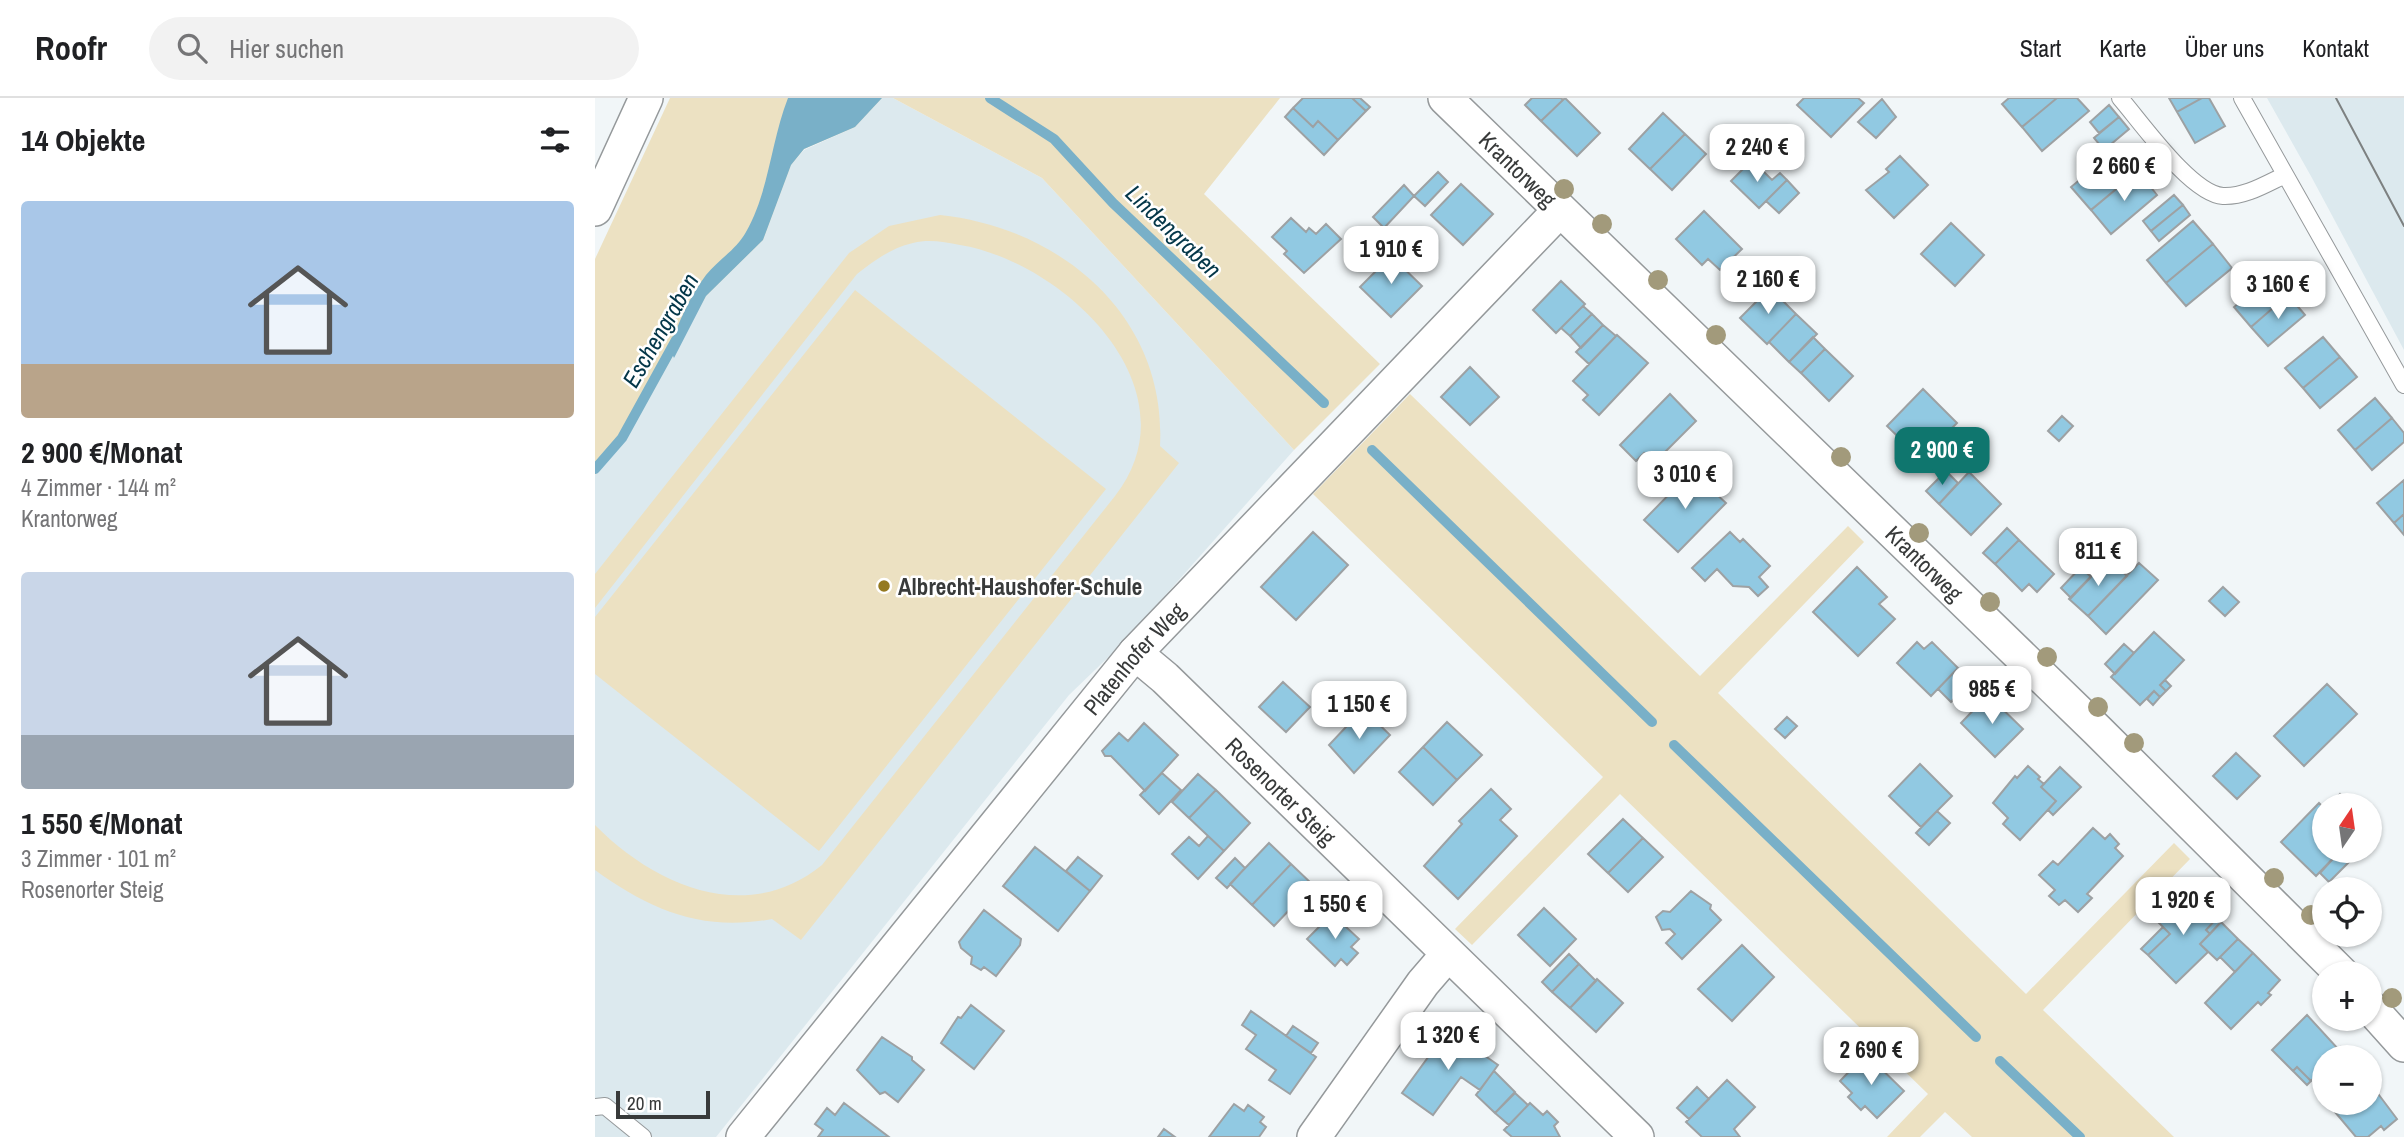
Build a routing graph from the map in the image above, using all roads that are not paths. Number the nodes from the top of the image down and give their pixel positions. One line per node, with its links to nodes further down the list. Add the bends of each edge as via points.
1 (646, 98): 5 (street)
2 (1445, 98): 8 (street, Krantorweg)
3 (2120, 98): 6 (lane, via 2189,177 2221,196 2248,192)
4 (2242, 98): 6 (lane)
5 (604, 169): 7 (street)
6 (2285, 175): 9 (lane)
7 (595, 209)
8 (1560, 210): 10 (street, Platenhofer Weg); 12 (street, Krantorweg)
9 (2404, 385)
10 (1135, 653): 11 (street, Rosenorter Steig); 17 (street, Platenhofer Weg)
11 (1448, 954): 18 (street); 19 (street, Rosenorter Steig)
12 (2329, 961)
13 (2382, 1020): 14 (street)
14 (2404, 1045)
15 (595, 1107): 16 (lane, via 605,1106)
16 (643, 1137)
17 (743, 1137)
18 (1314, 1137)
19 (1637, 1137)

